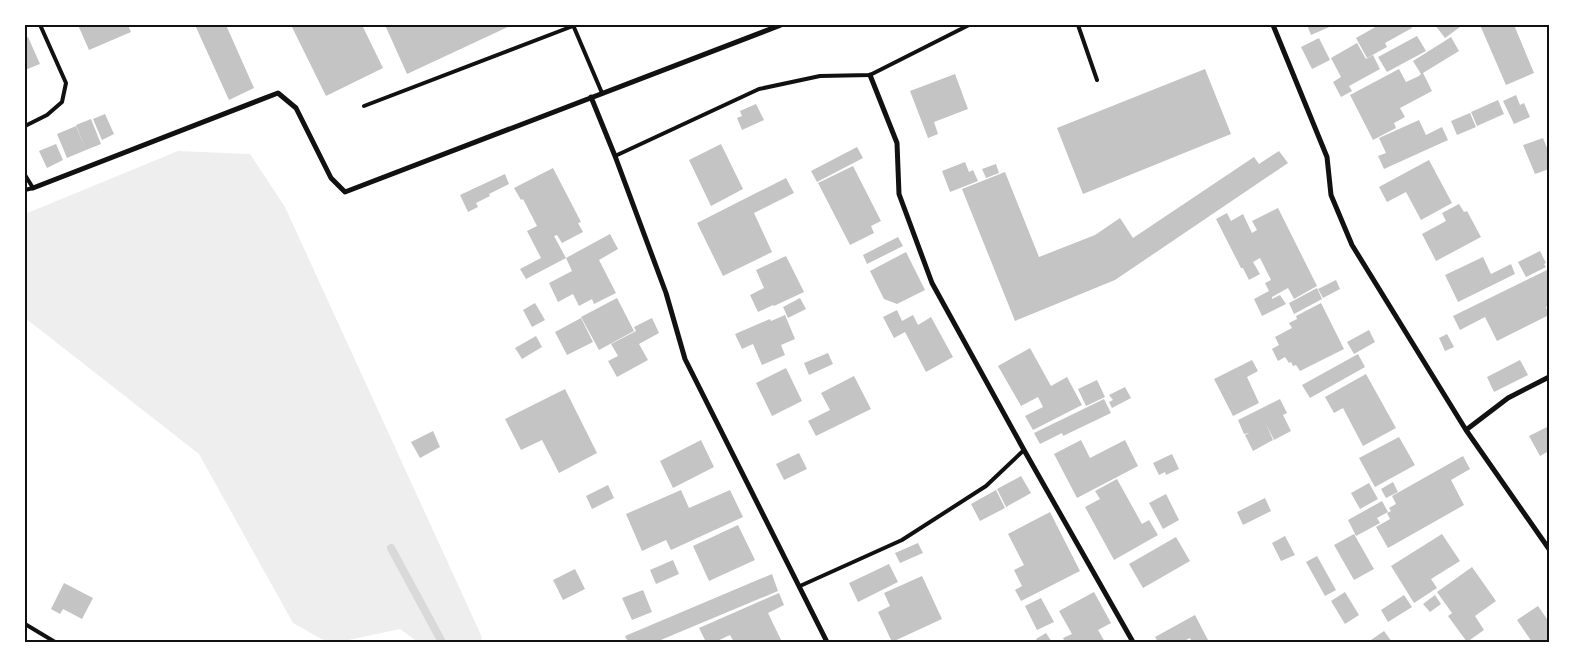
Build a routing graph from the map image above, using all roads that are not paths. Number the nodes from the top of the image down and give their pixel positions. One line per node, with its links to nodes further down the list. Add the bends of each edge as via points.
1 (573, 25): 9 (lane); 11 (lane)
2 (781, 25): 9 (street)
3 (969, 25): 7 (lane)
4 (1078, 25): 8 (lane)
5 (1273, 25): 18 (street, via 1327,156 1331,195 1352,245)
6 (40, 27): 12 (lane, via 66,83 62,102 47,115)
7 (870, 75): 13 (lane, via 820,76 759,90); 19 (street, via 896,143 899,194 932,283)
8 (1097, 80)
9 (602, 93): 10 (street)
10 (591, 97): 13 (street); 15 (street, via 346,192 331,178 296,108 278,93)
11 (364, 106)
12 (25, 126)
13 (615, 156): 21 (street, via 666,293 685,359)
14 (25, 175): 15 (lane)
15 (33, 188): 16 (lane)
16 (25, 190)
17 (1549, 377): 18 (street, via 1508,398)
18 (1466, 430): 20 (street)
19 (1024, 450): 21 (lane, via 986,486 902,540); 25 (street)
20 (1549, 549)
21 (800, 586): 24 (street)
22 (25, 624): 23 (lane)
23 (55, 642)
24 (827, 642)
25 (1133, 642)

